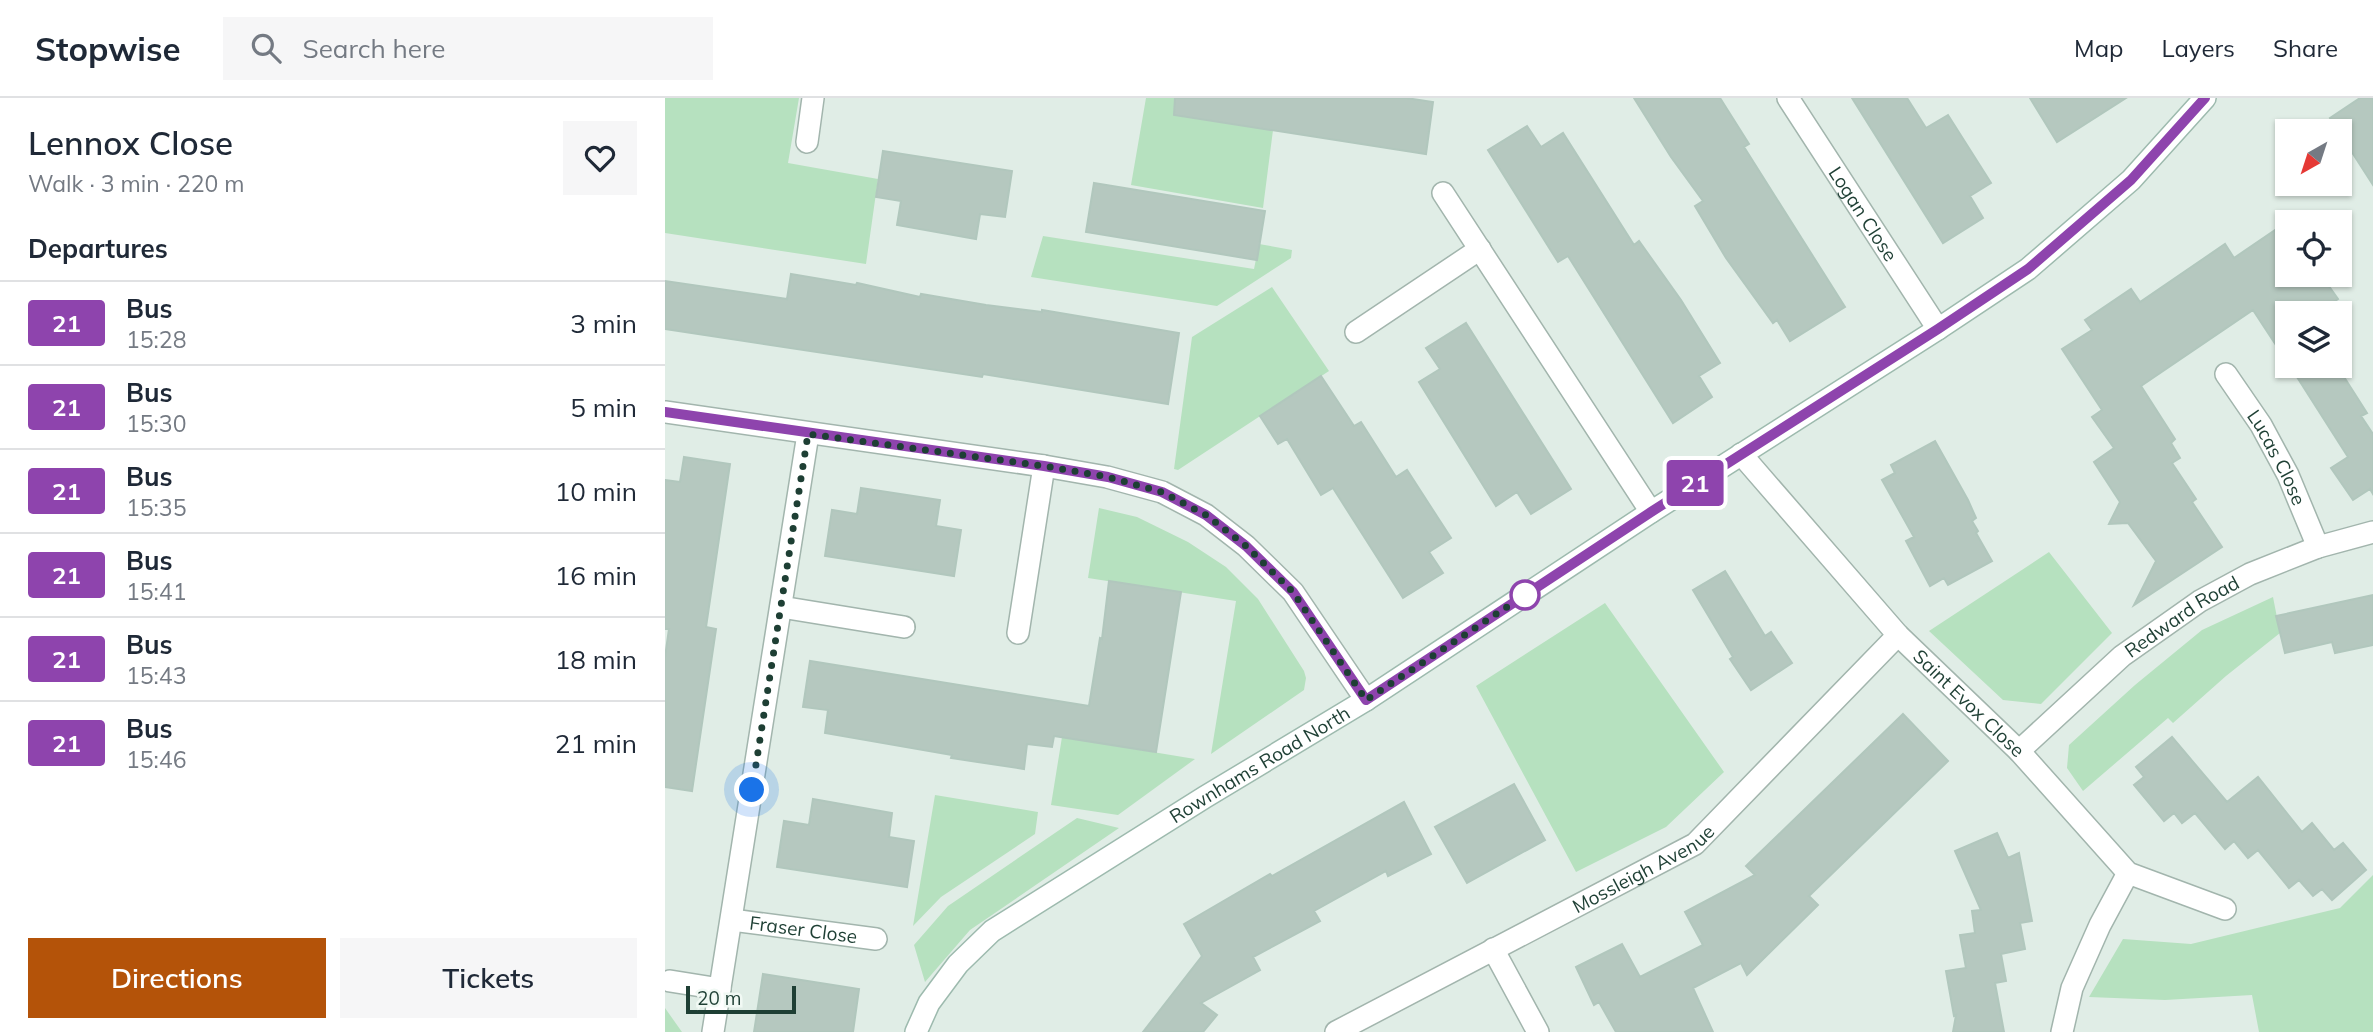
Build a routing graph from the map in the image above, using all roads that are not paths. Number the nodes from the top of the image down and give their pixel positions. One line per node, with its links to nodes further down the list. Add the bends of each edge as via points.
1 (813, 98): 4 (street)
2 (1788, 98): 7 (street, Logan Close)
3 (2205, 98): 7 (street, Rownhams Road North, via 2131,180 2081,225 2028,269)
4 (807, 142)
5 (1443, 193): 6 (street)
6 (1480, 249): 8 (street); 14 (street)
7 (1938, 329): 12 (street, Rownhams Road North)
8 (1356, 332)
9 (2226, 374): 16 (street, Lucas Close, via 2288,475)
10 (665, 412): 11 (street)
11 (808, 434): 13 (street); 17 (street, Fraser Close)
12 (1741, 454): 14 (street, Rownhams Road North); 20 (street, Saint Evox Close)
13 (1044, 466): 19 (street); 21 (street, via 1162,492 1206,515 1293,592)
14 (1651, 512): 21 (street, Rownhams Road North)
15 (2373, 532): 16 (street, Redward Road)
16 (2318, 547): 22 (street, Redward Road, via 2250,574 2200,601 2122,656)
17 (781, 607): 18 (street); 25 (street, Fraser Close)
18 (904, 627)
19 (1018, 633)
20 (1898, 635): 22 (street, Saint Evox Close); 27 (street, Mossleigh Avenue, via 1695,844)
21 (1366, 700): 31 (street, Rownhams Road North, via 992,931 958,964 929,1003)
22 (2019, 751): 23 (street, Saint Evox Close)
23 (2128, 873): 24 (street, Saint Evox Close); 34 (street, via 2072,988)
24 (2225, 909)
25 (732, 920): 26 (street, Fraser Close); 29 (street, Fraser Close)
26 (876, 939)
27 (1493, 949): 32 (street, Mossleigh Avenue); 33 (street)
28 (670, 981): 29 (street)
29 (720, 989): 30 (street, Fraser Close)
30 (713, 1032)
31 (916, 1032)
32 (1336, 1032)
33 (1538, 1032)
34 (2062, 1032)

